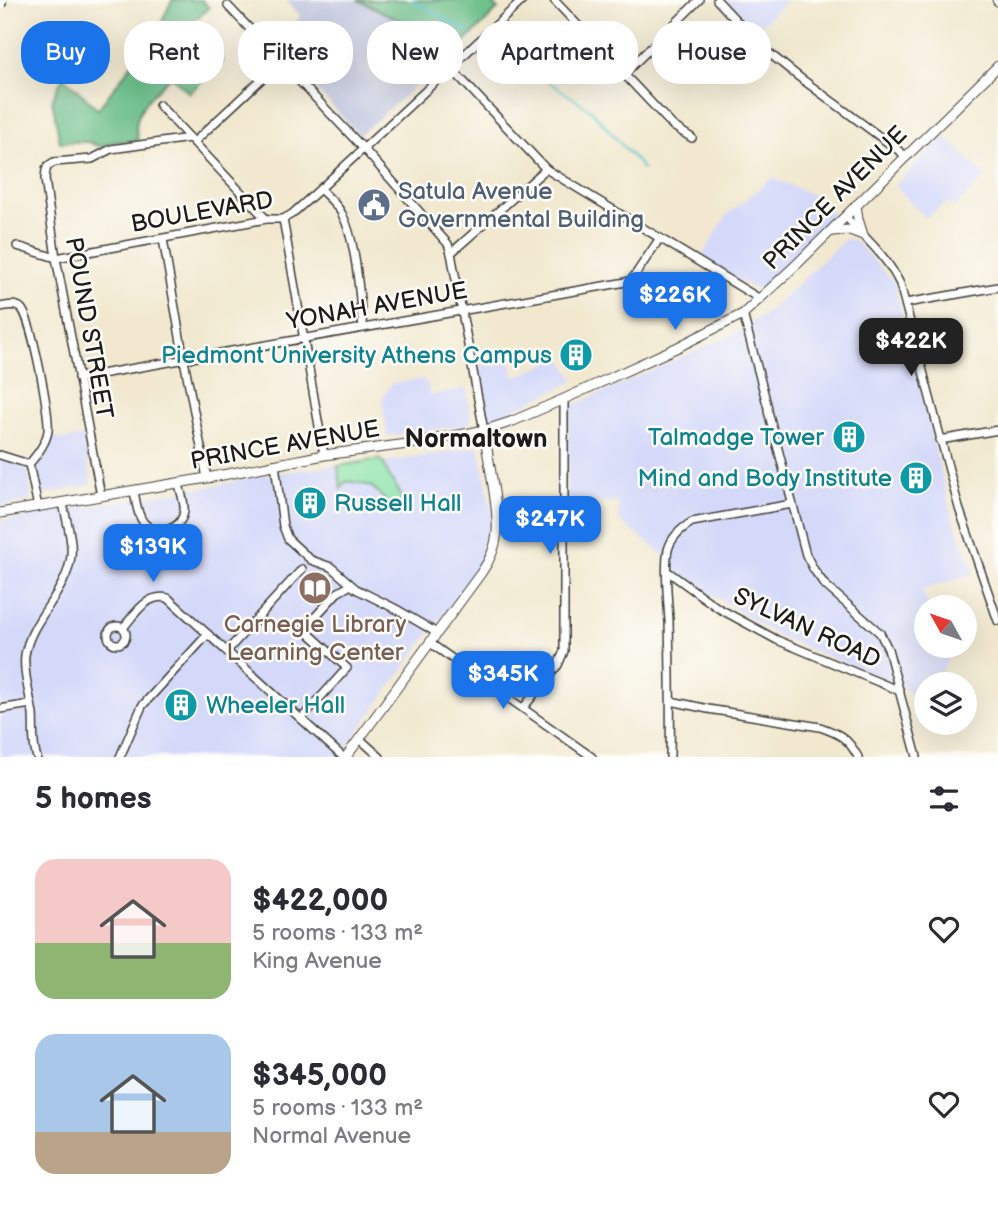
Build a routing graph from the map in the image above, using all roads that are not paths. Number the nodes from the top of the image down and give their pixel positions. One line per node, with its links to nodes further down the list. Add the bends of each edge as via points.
1 (523, 0): 8 (street, BOULEVARD)
2 (555, 0): 7 (street)
3 (699, 0): 9 (street)
4 (717, 0): 20 (street, via 759,45)
5 (228, 6): 6 (street)
6 (242, 21)
7 (575, 21)
8 (463, 55)
9 (638, 60)
10 (998, 66): 20 (main road, PRINCE AVENUE)
11 (463, 81): 21 (street)
12 (255, 84): 18 (street)
13 (303, 84): 19 (street)
14 (432, 84): 19 (street, BOULEVARD)
15 (633, 84): 17 (street, via 673,126)
16 (159, 105): 18 (street)
17 (692, 138)
18 (192, 140): 25 (street); 33 (street, POUND STREET, via 111,149 92,159 48,166 45,179)
19 (363, 148): 22 (street, BOULEVARD); 32 (street, via 443,237)
20 (906, 156): 23 (main road, PRINCE AVENUE)
21 (547, 169): 29 (street); 32 (street)
22 (320, 189): 26 (street, BOULEVARD); 40 (street, via 347,224)
23 (856, 205): 24 (main road, PRINCE AVENUE); 28 (main road)
24 (845, 216): 27 (main road, PRINCE AVENUE); 28 (street)
25 (266, 219): 26 (street, BOULEVARD); 30 (street, BOULEVARD)
26 (283, 219): 41 (street)
27 (830, 231): 28 (main road); 35 (main road, PRINCE AVENUE)
28 (863, 234): 36 (street, via 891,266)
29 (660, 238): 35 (street); 38 (street, YONAH AVENUE, via 626,282)
30 (163, 239): 33 (street, BOULEVARD); 42 (street)
31 (17, 246): 33 (street, BOULEVARD)
32 (451, 253): 38 (street)
33 (56, 258): 43 (street, POUND STREET)
34 (998, 287): 36 (street)
35 (760, 299): 39 (main road, PRINCE AVENUE)
36 (906, 303): 47 (street)
37 (0, 307): 50 (street, via 15,305 23,310 36,349 49,429)
38 (461, 311): 40 (street, YONAH AVENUE); 46 (street)
39 (743, 314): 44 (main road, PRINCE AVENUE); 57 (street)
40 (363, 328): 41 (street, YONAH AVENUE)
41 (304, 339): 42 (street, YONAH AVENUE); 49 (street)
42 (184, 360): 43 (street, YONAH AVENUE); 52 (street)
43 (78, 378): 55 (street, POUND STREET)
44 (564, 399): 46 (main road, PRINCE AVENUE); 72 (street, via 564,651)
45 (998, 430): 47 (street)
46 (484, 431): 49 (main road, PRINCE AVENUE); 65 (main road, via 498,519 496,545 487,565)
47 (940, 440): 63 (street, via 958,508)
48 (0, 454): 50 (street)
49 (324, 455): 51 (main road, PRINCE AVENUE)
50 (29, 464): 58 (street)
51 (275, 464): 52 (main road, PRINCE AVENUE); 62 (street, via 286,536 308,558 331,567)
52 (207, 478): 53 (main road, PRINCE AVENUE)
53 (178, 483): 54 (main road, PRINCE AVENUE); 54 (street, via 183,515 165,530 144,522)
54 (134, 491): 55 (main road, PRINCE AVENUE)
55 (101, 496): 56 (main road, PRINCE AVENUE)
56 (63, 503): 58 (main road, PRINCE AVENUE); 71 (street, via 71,562 26,653)
57 (792, 504): 61 (street, via 692,522 672,541); 69 (street, via 814,570 880,633)
58 (38, 507): 59 (main road, PRINCE AVENUE)
59 (0, 513)
60 (302, 569): 68 (street)
61 (667, 571): 69 (street, SYLVAN ROAD, via 718,608 777,640); 70 (street)
62 (351, 585): 65 (street); 74 (street, via 337,593 304,629 347,668)
63 (998, 621)
64 (122, 628): 66 (street, via 147,601 160,597 172,601)
65 (437, 633): 67 (main road)
66 (208, 634): 68 (street); 77 (street, via 142,706)
67 (430, 643): 72 (street); 75 (main road)
68 (227, 651): 74 (street)
69 (900, 691): 83 (street)
70 (671, 701): 81 (street); 82 (street, via 820,727 838,733)
71 (31, 704): 73 (street); 76 (street)
72 (523, 708): 80 (street)
73 (0, 709)
74 (301, 719): 78 (street)
75 (360, 739): 78 (main road); 79 (street)
76 (37, 757)
77 (120, 757)
78 (345, 757)
79 (380, 757)
80 (592, 757)
81 (670, 757)
82 (858, 757)
83 (917, 757)

